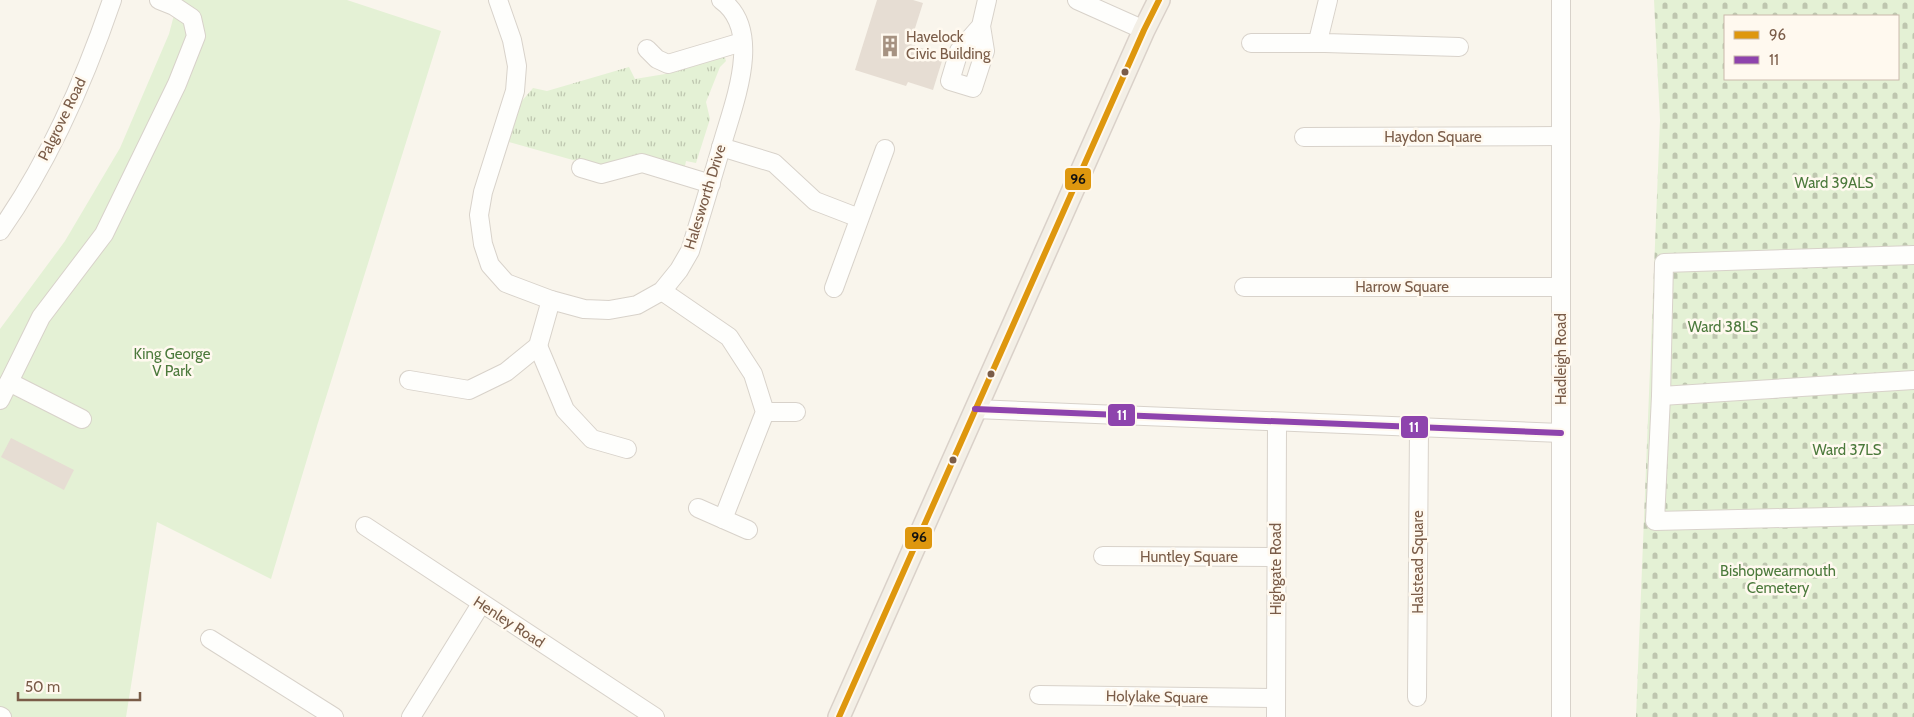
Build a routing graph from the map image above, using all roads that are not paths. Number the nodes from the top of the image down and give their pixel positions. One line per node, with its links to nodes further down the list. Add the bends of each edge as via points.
1 (112, 0): 24 (street, Palgrove Road, via 81,81 50,146)
2 (159, 0): 34 (street, via 192,18 196,36 177,84 104,234 41,317)
3 (498, 0): 30 (street, Halesworth Drive, via 518,66 516,91 479,215 483,244 490,265 506,283)
4 (987, 0): 10 (street)
5 (1328, 0): 14 (street, via 1319,37)
6 (1561, 0): 17 (street, Hadleigh Road)
7 (1158, 1): 11 (main road)
8 (728, 2): 12 (street, Halesworth Drive, via 740,27)
9 (1089, 2): 11 (street)
10 (981, 26)
11 (1144, 30): 37 (main road)
12 (742, 42): 16 (street, via 668,64); 19 (street, Halesworth Drive, via 739,87)
13 (1251, 43): 14 (street)
14 (1325, 44): 15 (street)
15 (1459, 47)
16 (647, 49)
17 (1561, 136): 18 (street, Haydon Square); 27 (street, Hadleigh Road)
18 (1304, 137)
19 (721, 147): 22 (street, Halesworth Drive); 23 (street, via 774,163 815,201)
20 (885, 149): 23 (street)
21 (581, 168): 22 (street, via 601,174 642,163)
22 (711, 184): 29 (street, Halesworth Drive, via 690,251)
23 (859, 218): 28 (street)
24 (0, 231)
25 (1914, 255): 35 (street, via 1664,263)
26 (1244, 287): 27 (street, Harrow Square)
27 (1561, 287): 43 (street, Hadleigh Road)
28 (834, 288)
29 (662, 291): 30 (street, Halesworth Drive, via 637,305 608,310 584,309); 38 (street, via 729,337 753,374)
30 (551, 300): 31 (street)
31 (538, 346): 32 (street, via 506,372 469,390); 44 (street, via 565,410 592,439)
32 (409, 380)
33 (1914, 380): 35 (street)
34 (9, 382): 36 (street); 40 (street)
35 (1661, 396): 46 (street, via 1655,521)
36 (0, 400)
37 (975, 409): 41 (street); 60 (main road)
38 (766, 412): 39 (street); 47 (street)
39 (796, 412)
40 (82, 419)
41 (1277, 422): 42 (street); 51 (street, Highgate Road)
42 (1419, 427): 43 (street); 55 (street, Halstead Square)
43 (1561, 433): 62 (street, Hadleigh Road)
44 (627, 449)
45 (698, 508): 47 (street)
46 (1914, 515)
47 (723, 518): 49 (street)
48 (365, 526): 52 (street, Henley Road)
49 (748, 530)
50 (1103, 556): 51 (street, Huntley Square)
51 (1276, 557): 56 (street, Highgate Road)
52 (481, 604): 58 (street); 59 (street, Henley Road)
53 (210, 639): 57 (street)
54 (1038, 695): 56 (street, Holylake Square)
55 (1417, 697)
56 (1276, 698): 61 (street, Highgate Road)
57 (334, 717)
58 (411, 717)
59 (655, 717)
60 (839, 717)
61 (1276, 717)
62 (1561, 717)

